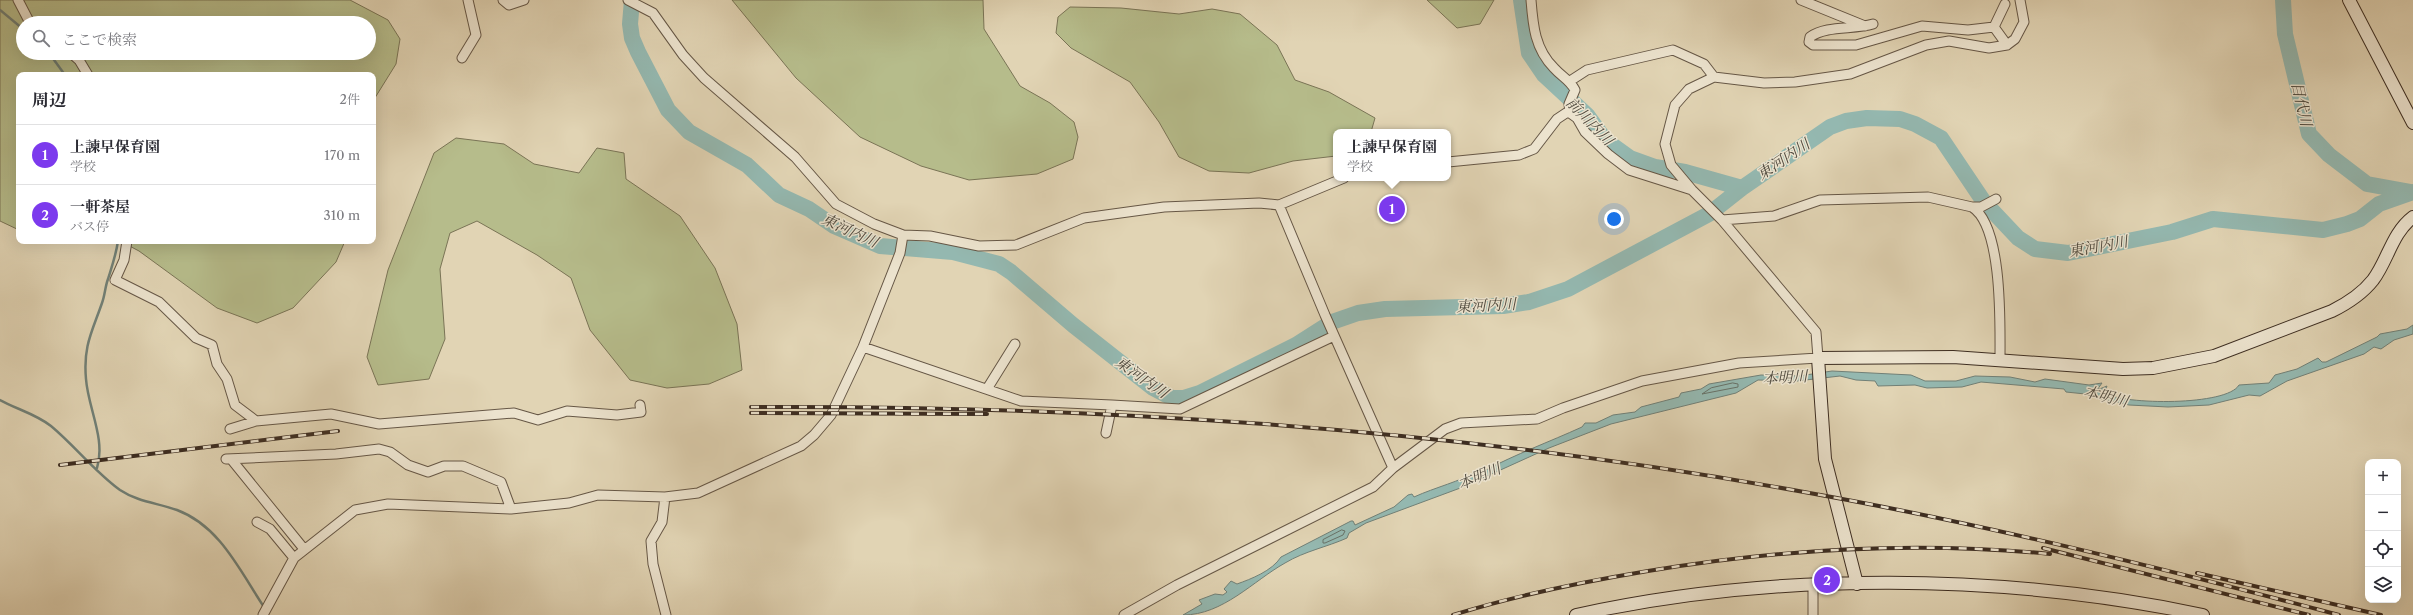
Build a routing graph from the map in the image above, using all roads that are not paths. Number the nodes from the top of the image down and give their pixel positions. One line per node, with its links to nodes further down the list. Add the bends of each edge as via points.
1 (18, 0): 11 (street)
2 (468, 0): 14 (street, via 476,35)
3 (503, 0): 4 (street, via 510,5)
4 (524, 0)
5 (628, 0): 29 (street, via 653,13 683,55 704,78 795,157 836,204)
6 (1530, 0): 18 (street, via 1536,39 1542,54)
7 (1801, 0): 12 (street, via 1869,25 1817,32 1810,37 1809,42 1813,45 1856,45 1922,26 1968,30)
8 (2020, 0): 13 (street, via 2024,22 2015,39)
9 (2348, 0): 20 (street)
10 (2005, 4): 12 (street)
11 (26, 16)
12 (1994, 27): 13 (street)
13 (2007, 45): 17 (street, via 1989,48 1949,40 1926,45 1850,74 1794,82 1764,83)
14 (462, 58)
15 (79, 60): 16 (street)
16 (86, 72)
17 (1714, 77): 18 (street, via 1704,64 1673,50 1587,70); 23 (street, via 1689,89 1675,105 1668,128 1665,144 1671,166)
18 (1570, 81): 19 (street, via 1575,90)
19 (1569, 108): 21 (street, via 1534,149 1519,155); 23 (street, via 1585,132 1629,170)
20 (2413, 123)
21 (1451, 162)
22 (1337, 181): 25 (street)
23 (1692, 190): 28 (street, via 1703,198)
24 (1996, 199): 26 (street)
25 (1279, 205): 29 (street, via 1259,203 1164,207 1092,217 1016,245 979,246 930,236); 31 (street)
26 (1977, 207): 28 (street, via 1928,197 1820,200 1774,216); 34 (street, via 1990,236 1996,260)
27 (2413, 217): 34 (street, via 2396,236 2374,279 2349,303 2228,351 2153,368 2123,369)
28 (1720, 218): 35 (street, via 1816,332)
29 (903, 236): 33 (street, via 900,253)
30 (127, 244): 39 (street, via 124,260 115,280 159,302 196,338 212,345 217,364 227,378 235,405)
31 (1332, 332): 38 (street, via 1180,409); 42 (street)
32 (1015, 344): 36 (street)
33 (862, 347): 36 (street); 43 (street, via 831,415 801,446 698,493)
34 (2000, 360): 35 (street, via 1954,357)
35 (1818, 362): 42 (street, via 1739,363 1642,381 1537,419 1461,423 1445,429); 48 (street, via 1825,460)
36 (987, 390): 38 (street, via 1021,401)
37 (640, 405): 39 (street, via 641,412 617,415 567,411 538,420 514,412 379,424 331,414)
38 (1112, 405): 41 (street)
39 (256, 421): 40 (street)
40 (230, 429)
41 (1106, 433)
42 (1393, 468): 52 (street, via 1373,487 1176,585)
43 (665, 497): 44 (street, via 598,495 569,503); 51 (street, via 662,522 651,541 653,564)
44 (511, 509): 46 (street, via 415,504 369,507 355,510); 46 (street, via 501,482 463,466 444,466 428,472 408,465 390,452 379,449 336,454 229,459)
45 (257, 522): 47 (street, via 270,529)
46 (304, 549): 47 (street)
47 (294, 558): 50 (street)
48 (1857, 584): 49 (street); 55 (street, via 2032,589 2101,597)
49 (1813, 586): 53 (street, via 1736,591); 54 (street)
50 (265, 612)
51 (666, 615)
52 (1124, 615)
53 (1576, 615)
54 (1813, 615)
55 (2203, 615)

